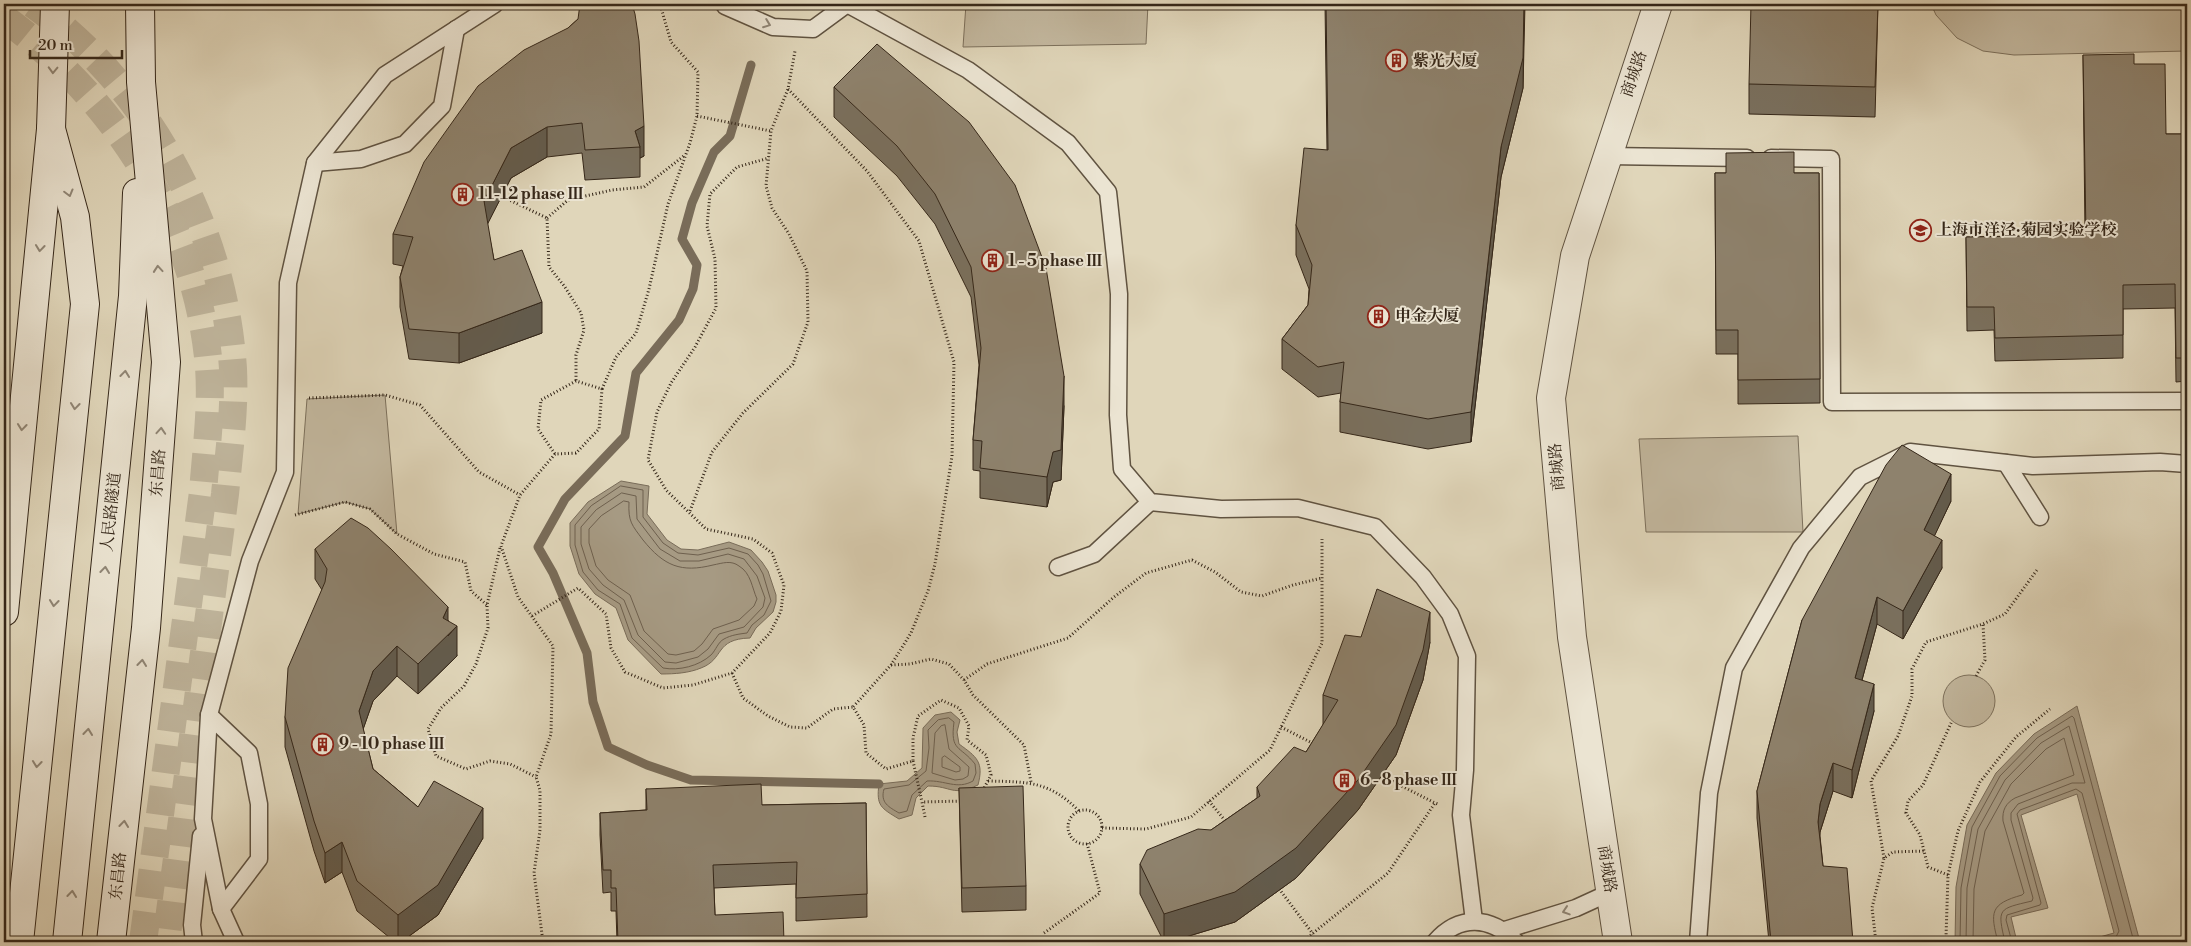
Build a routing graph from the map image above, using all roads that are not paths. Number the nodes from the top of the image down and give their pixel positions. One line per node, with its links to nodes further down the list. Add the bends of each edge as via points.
1 (55, 4): 9 (main road, one-way to 9)
2 (140, 4): 8 (main road, 东昌路)
3 (495, 4): 7 (lane)
4 (724, 4): 5 (lane, one-way to 5, via 773,27 800,29 813,29)
5 (847, 4): 15 (lane, via 968,70 1068,142 1108,192 1119,294 1118,415 1122,469)
6 (1658, 4): 10 (main road, 商城路)
7 (456, 29): 11 (lane, via 385,75); 11 (lane, via 442,106 405,144 361,159)
8 (141, 82): 26 (main road, 人民路隧道, one-way to 8, via 133,296); 27 (main road, 东昌路, one-way to 8, via 146,628 166,362)
9 (51, 130): 18 (main road, one-way to 18); 25 (main road, one-way to 25, via 75,217 85,304)
10 (1607, 156): 12 (lane, via 1830,159 1832,402); 21 (main road, 商城路, via 1575,256 1551,398 1572,637)
11 (315, 163): 19 (lane, via 288,283 286,472 250,561)
12 (2187, 401)
13 (2006, 463): 14 (lane, via 2033,466); 16 (lane); 32 (lane, via 1910,452 1860,476 1801,548 1734,668 1709,793)
14 (2187, 464)
15 (1150, 502): 17 (lane, via 1094,554); 23 (lane, via 1220,509 1298,508 1375,526 1423,577 1450,614 1467,656 1461,815)
16 (2040, 517)
17 (1058, 567)
18 (4, 612)
19 (210, 715): 20 (lane); 22 (lane, via 249,753 259,804 259,859)
20 (203, 819): 22 (lane); 28 (lane, via 192,925)
21 (1611, 892): 24 (lane, one-way to 24); 31 (main road, 商城路)
22 (221, 909): 29 (lane)
23 (1474, 921): 24 (lane, via 1490,923); 30 (lane, via 1442,933)
24 (1510, 936)
25 (19, 942)
26 (67, 942)
27 (111, 942)
28 (194, 942)
29 (236, 942)
30 (1435, 942)
31 (1618, 942)
32 (1698, 942)

